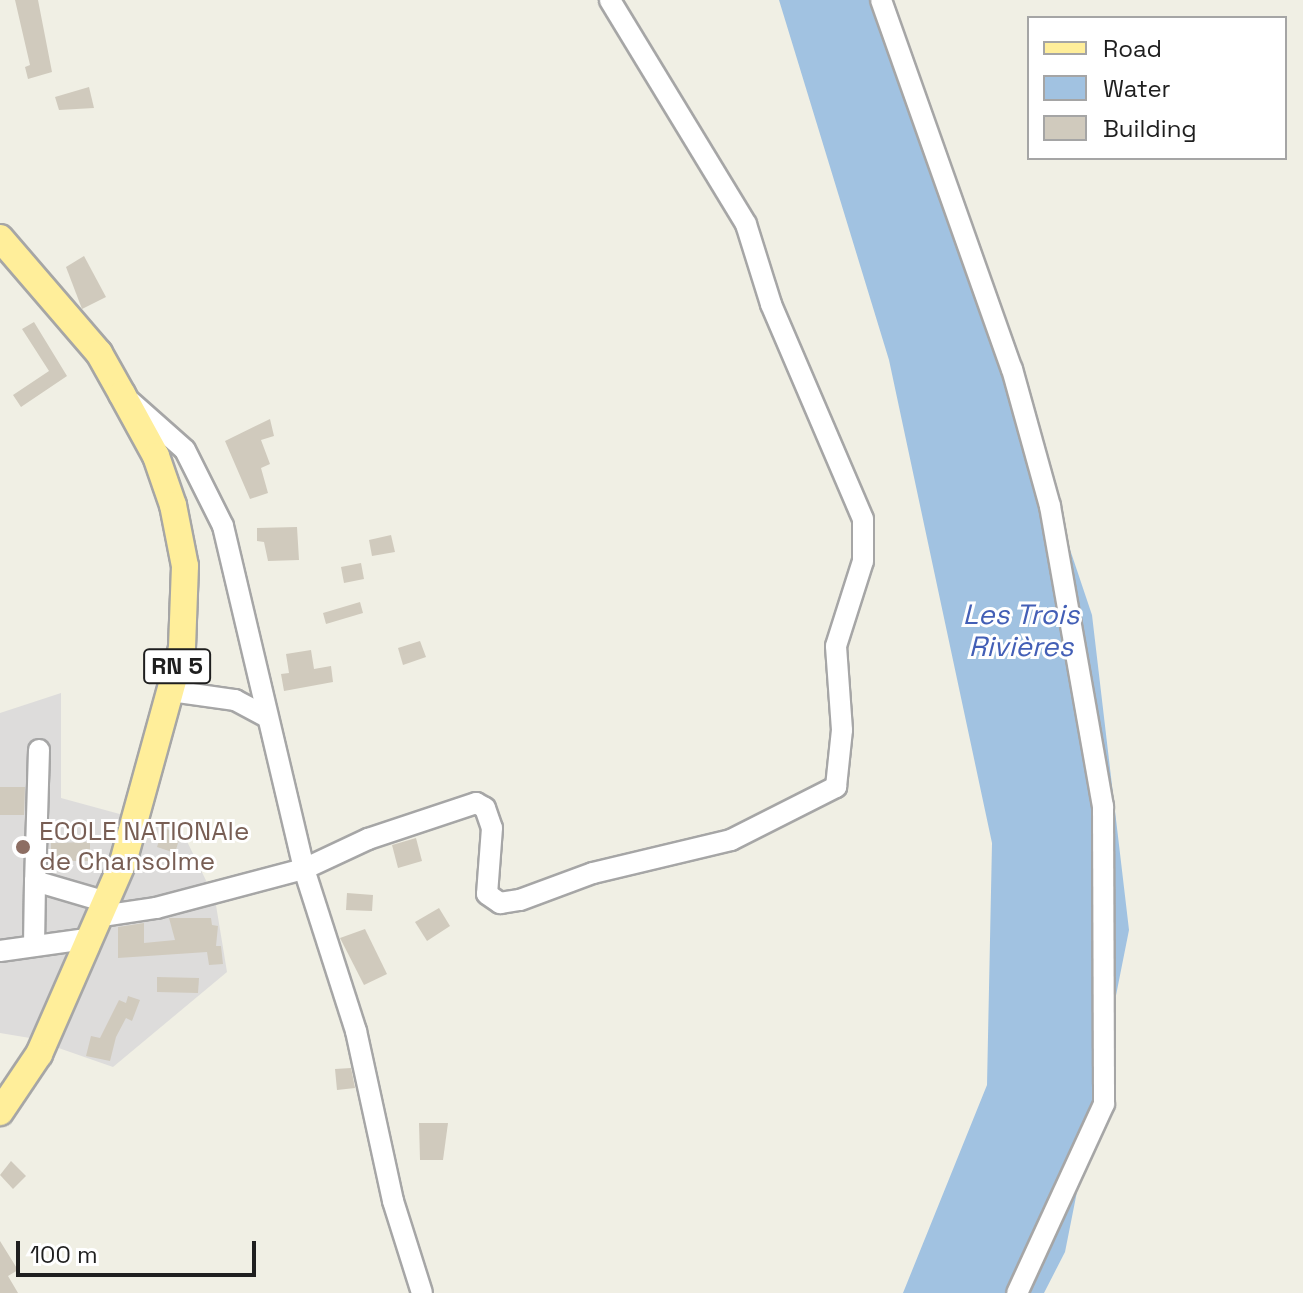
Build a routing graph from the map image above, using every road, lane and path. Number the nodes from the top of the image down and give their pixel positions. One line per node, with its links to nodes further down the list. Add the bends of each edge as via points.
1 (610, 0): 8 (street, via 642,61 721,176 746,224 777,319 863,519 863,561 836,646 841,776 825,795 731,840 593,873 520,900 500,903 487,894 492,828 485,808 476,803 368,839)
2 (881, 0): 15 (street, via 1012,369 1047,493 1103,806 1104,1104)
3 (0, 238): 4 (main road, RN 5, via 99,353)
4 (122, 394): 5 (main road, RN 5, via 156,456 185,566 182,648); 6 (street, via 185,450 223,526)
5 (171, 691): 6 (street, via 235,700); 10 (main road, RN 5)
6 (267, 717): 8 (street)
7 (39, 750): 9 (street)
8 (304, 869): 10 (street); 14 (street, via 356,1031 393,1201)
9 (35, 881): 10 (street); 11 (street)
10 (100, 919): 11 (street); 13 (main road, RN 5, via 39,1054)
11 (34, 946): 12 (street)
12 (0, 951)
13 (0, 1112)
14 (422, 1293)
15 (1017, 1293)

